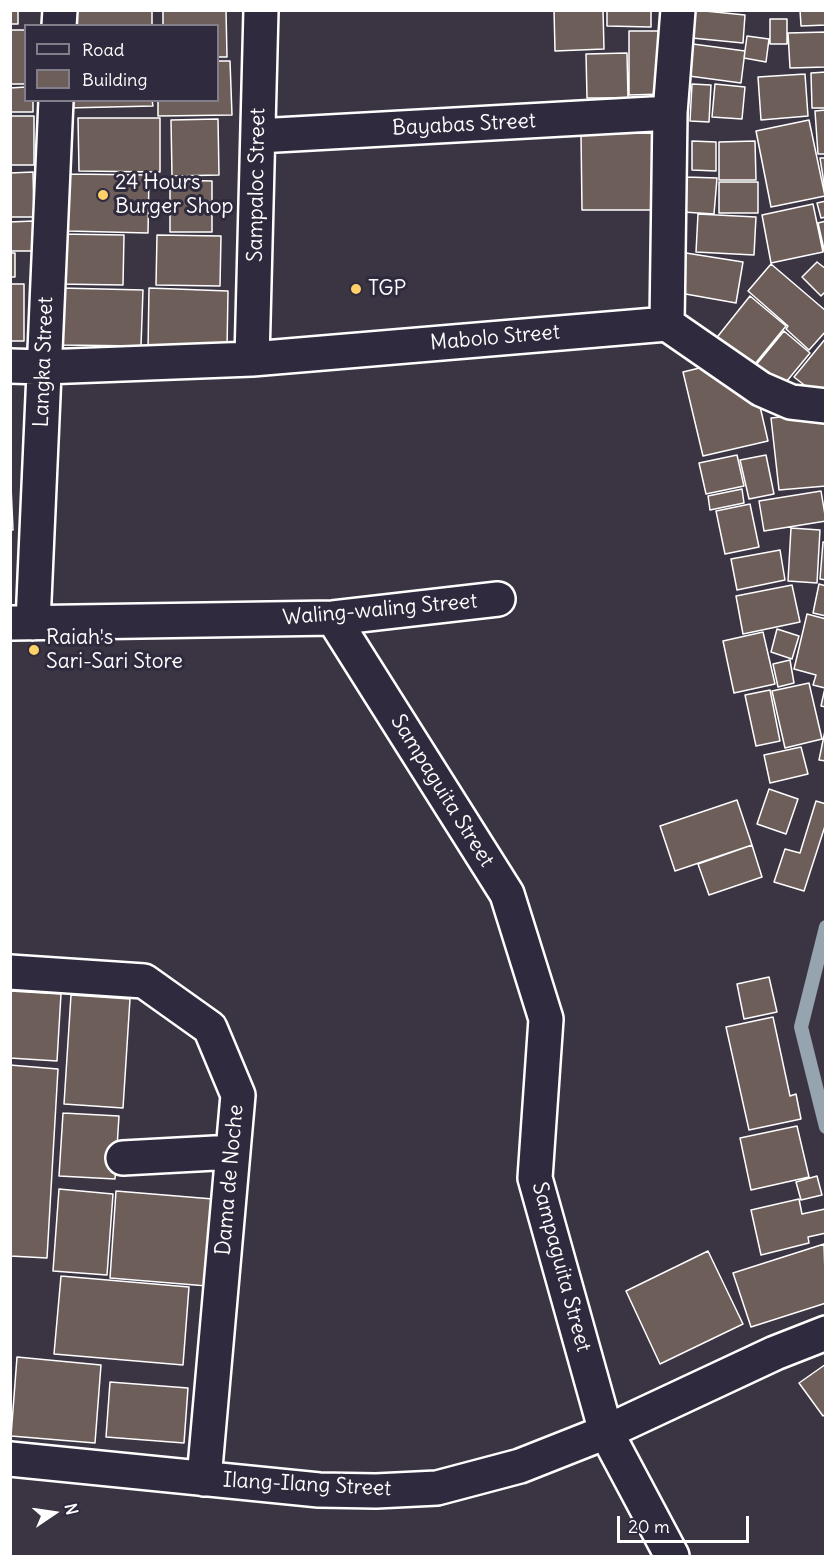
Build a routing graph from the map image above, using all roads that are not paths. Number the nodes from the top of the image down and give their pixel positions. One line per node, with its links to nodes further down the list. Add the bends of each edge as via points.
1 (261, 10): 5 (street, Sampaloc Street)
2 (678, 10): 4 (street)
3 (56, 102): 9 (street, Langka Street)
4 (670, 113): 5 (street, Bayabas Street); 6 (street)
5 (258, 136): 7 (street, Sampaloc Street)
6 (667, 324): 7 (street, Mabolo Street); 10 (street, via 761,389 791,402)
7 (252, 359): 9 (street, Mabolo Street)
8 (10, 366): 9 (street, Mabolo Street)
9 (44, 367): 13 (street, Langka Street)
10 (825, 406)
11 (498, 599): 12 (street, Waling-waling Street)
12 (333, 618): 13 (street, Waling-waling Street); 18 (street, Sampaguita Street, via 507,894 546,1019 535,1178)
13 (22, 623)
14 (10, 972): 15 (street, Dama de Noche, via 144,981 210,1028 238,1095)
15 (233, 1152): 16 (street); 20 (street, Dama de Noche)
16 (123, 1158)
17 (825, 1333): 18 (street, Ilang-Ilang Street)
18 (606, 1432): 20 (street, Ilang-Ilang Street, via 520,1466 437,1488 319,1490); 21 (street, Sampaguita Street)
19 (10, 1459): 20 (street, Ilang-Ilang Street)
20 (204, 1479)
21 (672, 1557)

